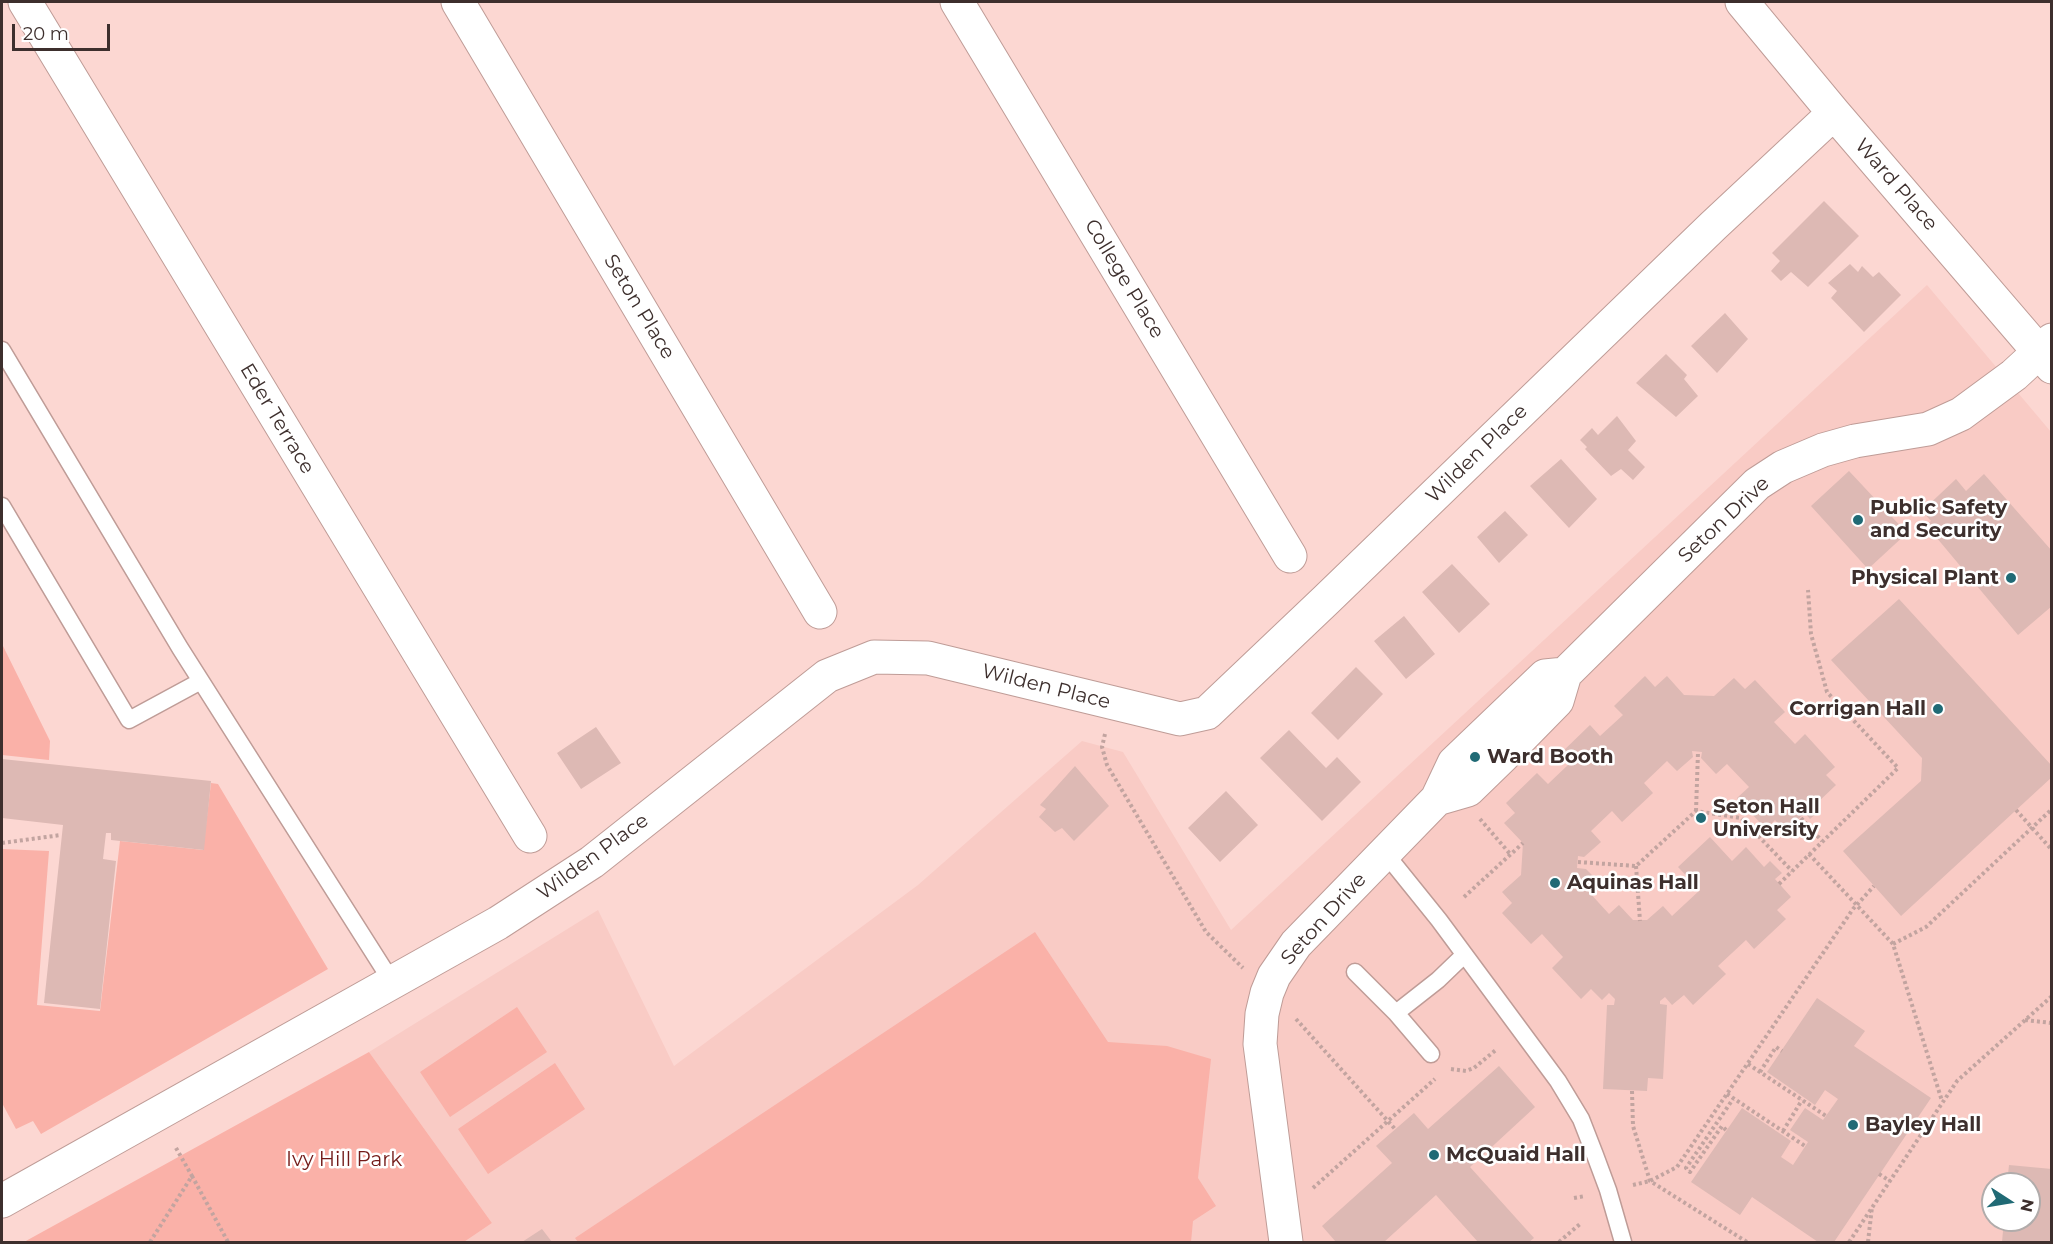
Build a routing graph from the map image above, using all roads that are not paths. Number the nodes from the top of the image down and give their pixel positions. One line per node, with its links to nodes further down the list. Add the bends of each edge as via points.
1 (25, 2): 12 (street, Eder Terrace)
2 (458, 2): 10 (street, Seton Place)
3 (957, 2): 9 (street, College Place)
4 (1742, 2): 5 (street, Ward Place)
5 (1834, 113): 7 (street, Ward Place); 16 (street, Wilden Place, via 1206,713 1180,720 928,658 874,657 827,676 592,862 498,923)
6 (2, 350): 11 (lane)
7 (2047, 353): 13 (street, Seton Drive, via 1961,414 1928,429 1822,450 1783,467 1757,484 1565,674 1545,676 1461,756 1437,799)
8 (2, 506): 11 (lane, via 129,720)
9 (1290, 556)
10 (820, 612)
11 (201, 681): 16 (lane)
12 (530, 836)
13 (1385, 853): 14 (lane); 20 (street, Seton Drive, via 1296,944 1267,993 1260,1044)
14 (1464, 955): 17 (lane); 21 (lane, via 1581,1119)
15 (1354, 972): 17 (lane)
16 (392, 982): 19 (street, Wilden Place)
17 (1396, 1013): 18 (lane)
18 (1431, 1054)
19 (2, 1201)
20 (1286, 1242)
21 (1623, 1242)

